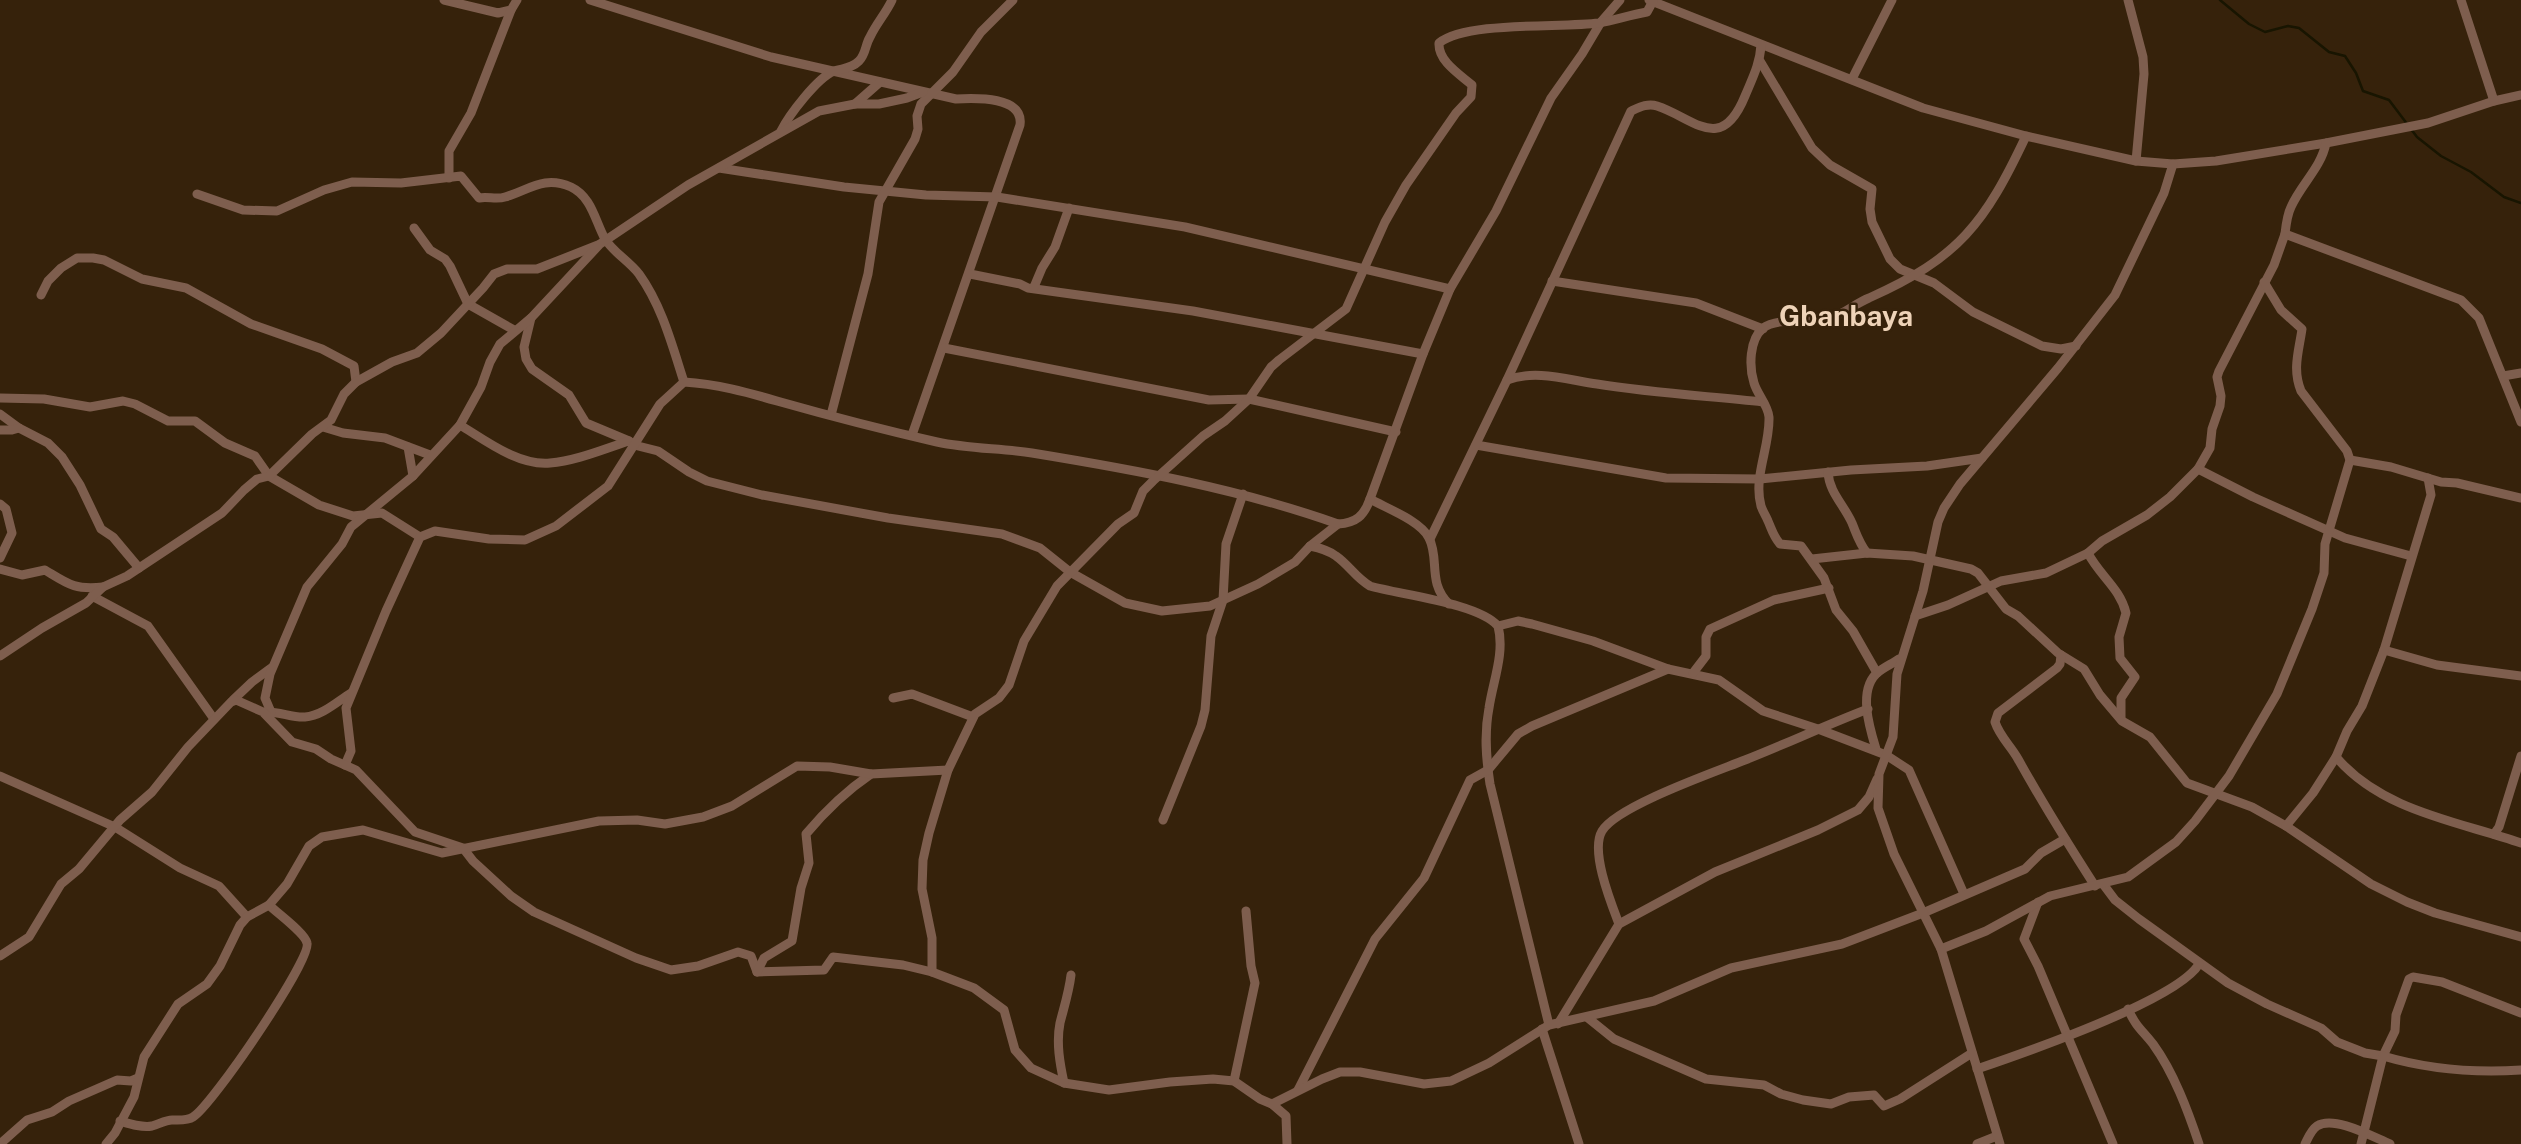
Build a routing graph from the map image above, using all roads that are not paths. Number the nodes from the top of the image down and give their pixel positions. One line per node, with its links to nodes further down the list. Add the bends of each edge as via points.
1 (444, 0): 11 (street, via 498,13)
2 (517, 0): 11 (street)
3 (590, 0): 15 (street, via 771,57)
4 (892, 0): 15 (street, via 858,63)
5 (1013, 0): 18 (street, via 981,32 953,72)
6 (1620, 0): 12 (street)
7 (1892, 0): 16 (street)
8 (2128, 0): 25 (street, via 2144,74)
9 (2461, 0): 20 (street)
10 (1651, 1): 12 (street, via 1647,12); 13 (street)
11 (511, 10): 28 (street, via 471,113 449,151)
12 (1601, 22): 36 (street, via 1479,30 1439,43 1443,59 1474,90 1406,185); 42 (street, via 1551,98 1496,211)
13 (1761, 45): 14 (street); 16 (street)
14 (1760, 61): 38 (street, via 1812,148 1872,189 1872,222 1890,259); 39 (street, via 1741,105 1731,120 1718,127 1700,128 1656,106 1631,111)
15 (833, 71): 17 (street); 22 (street, via 794,109)
16 (1852, 79): 23 (street, via 1923,108)
17 (880, 82): 18 (street); 21 (street)
18 (926, 93): 21 (street, via 879,104); 29 (street, via 915,139); 31 (street, via 982,98 1018,111 1020,125)
19 (2521, 95): 20 (street)
20 (2494, 101): 24 (street, via 2428,123)
21 (855, 104): 22 (street, via 819,111)
22 (781, 131): 27 (street)
23 (2026, 136): 25 (street); 38 (street, via 1979,221 1948,253)
24 (2326, 143): 26 (street); 34 (street, via 2323,158 2289,209)
25 (2136, 161): 26 (street)
26 (2174, 164): 49 (street, via 2115,295)
27 (718, 168): 29 (street); 35 (street)
28 (449, 178): 30 (street, via 352,182 276,211 243,210); 35 (street, via 461,176 479,198 501,198 544,181 571,187 586,199)
29 (884, 192): 31 (street); 63 (street)
30 (197, 194)
31 (996, 198): 32 (street); 37 (street)
32 (1069, 208): 36 (street, via 1185,227); 41 (street)
33 (414, 228): 44 (street, via 430,250 450,266)
34 (2285, 234): 40 (street); 55 (street, via 2461,300 2479,318)
35 (603, 242): 44 (street, via 537,269 498,271); 45 (street); 58 (street, via 648,288)
36 (1364, 268): 42 (street); 48 (street, via 1346,309)
37 (970, 274): 41 (street); 50 (street)
38 (1913, 276): 46 (street, via 1835,317); 49 (street, via 1934,282 1973,312 2042,346)
39 (1552, 281): 46 (street, via 1696,303); 52 (street)
40 (2264, 282): 76 (street, via 2281,310 2302,329 2295,366 2301,391); 77 (street, via 2219,371 2220,406 2210,448)
41 (1034, 287): 48 (street)
42 (1450, 289): 51 (street)
43 (41, 295): 57 (street, via 69,263 84,258 104,260 142,279 186,288 251,324 332,354 354,366)
44 (468, 304): 47 (street); 57 (street, via 417,353)
45 (531, 318): 47 (street); 71 (street, via 524,347 532,369 569,395 586,423)
46 (1763, 329): 61 (street, via 1753,344 1750,364)
47 (514, 330): 65 (street, via 494,353)
48 (1314, 334): 51 (street); 60 (street, via 1271,367)
49 (2076, 346): 75 (street)
50 (944, 348): 60 (street, via 1209,400); 70 (street)
51 (1423, 354): 69 (street)
52 (1515, 362): 54 (street); 56 (street)
53 (2521, 373): 55 (street)
54 (1530, 376): 56 (street); 61 (street)
55 (2503, 376): 64 (street)
56 (1507, 380): 72 (street)
57 (356, 382): 66 (street)
58 (684, 382): 63 (street, via 740,390); 71 (street, via 660,404)
59 (0, 398): 79 (street, via 90,407 123,401 168,421 195,421 255,457)
60 (1249, 399): 69 (street); 81 (street)
61 (1763, 402): 83 (street, via 1769,415)
62 (0, 414): 67 (street)
63 (831, 415): 70 (street)
64 (2521, 422)
65 (460, 425): 71 (street, via 513,455 538,463); 74 (street)
66 (323, 426): 73 (street); 79 (street)
67 (19, 428): 68 (street); 100 (street, via 48,443 62,457 100,529 113,537)
68 (0, 430)
69 (1396, 432): 86 (street)
70 (912, 435): 81 (street)
71 (632, 443): 91 (street, via 608,486 539,535 525,540 489,539 435,531); 102 (street, via 658,451 698,478 723,485 888,518 1002,534 1040,548)
72 (1476, 445): 83 (street, via 1666,478); 92 (street)
73 (408, 447): 74 (street); 80 (street)
74 (430, 456): 80 (street)
75 (1982, 458): 78 (street); 99 (street, via 1944,509)
76 (2350, 460): 82 (street); 90 (street)
77 (2197, 469): 90 (street); 95 (street, via 2170,497)
78 (1828, 472): 83 (street); 94 (street, via 1858,543)
79 (269, 476): 88 (street, via 318,505 353,516); 100 (street, via 257,479 222,513)
80 (413, 476): 88 (street)
81 (1157, 476): 84 (street); 102 (street, via 1143,491 1134,513)
82 (2428, 478): 85 (street); 96 (street, via 2431,495)
83 (1760, 479): 98 (street, via 1762,509 1774,537 1782,545 1801,546)
84 (1243, 494): 89 (street); 107 (street, via 1226,544)
85 (2521, 498)
86 (1370, 499): 89 (street, via 1359,519); 92 (street, via 1416,524)
87 (0, 504): 97 (street, via 6,509 12,534)
88 (369, 514): 91 (street, via 382,513); 115 (street, via 351,527 307,587)
89 (1338, 524): 93 (street)
90 (2329, 529): 96 (street); 140 (street, via 2324,573 2277,694)
91 (420, 537): 120 (street)
92 (1430, 539): 108 (street, via 1433,573 1439,593)
93 (1310, 546): 107 (street, via 1281,571); 108 (street, via 1328,550 1370,586)
94 (1867, 553): 98 (street); 99 (street)
95 (2088, 553): 103 (street, via 2046,573); 127 (street, via 2112,583 2126,613 2119,637 2120,658 2135,677 2121,698)
96 (2411, 556): 111 (street)
97 (0, 558)
98 (1812, 559): 105 (street)
99 (1930, 560): 103 (street, via 1970,569); 109 (street)
100 (139, 568): 104 (street)
101 (0, 569): 104 (street, via 22,575 45,570 83,589)
102 (1070, 572): 107 (street, via 1137,607 1183,610); 125 (street, via 1031,627 1009,685)
103 (1988, 586): 109 (street); 112 (street, via 2006,609)
104 (103, 587): 106 (street)
105 (1829, 588): 117 (street, via 1774,600 1710,629 1706,656); 118 (street, via 1836,610)
106 (92, 596): 113 (street); 126 (street, via 148,626)
107 (1223, 600): 141 (street, via 1211,636 1201,726)
108 (1449, 604): 110 (street)
109 (1915, 616): 114 (street)
110 (1498, 626): 116 (street, via 1518,621 1532,624); 136 (street, via 1499,659 1485,733)
111 (2384, 650): 119 (street, via 2437,665); 131 (street)
112 (2061, 655): 127 (street, via 2084,668); 145 (street, via 2060,666 1998,713 1994,723)
113 (0, 656)
114 (1899, 659): 118 (street); 130 (street, via 1893,737)
115 (273, 667): 122 (street); 124 (street, via 265,698)
116 (1668, 669): 117 (street); 136 (street, via 1532,726 1518,734)
117 (1693, 673): 128 (street, via 1719,680 1763,711)
118 (1877, 673): 123 (street, via 1869,687)
119 (2521, 676)
120 (351, 693): 124 (street, via 307,717); 133 (street, via 346,708 351,751)
121 (894, 698): 125 (street, via 912,694)
122 (233, 700): 124 (street); 126 (street)
123 (1868, 709): 128 (street); 129 (street)
124 (267, 712): 133 (street, via 292,742)
125 (973, 717): 135 (street)
126 (215, 719): 143 (street)
127 (2121, 719): 140 (street, via 2150,737 2187,783)
128 (1818, 729): 129 (street); 155 (street, via 1642,804 1603,829 1600,856)
129 (1875, 749): 130 (street)
130 (1886, 755): 138 (street); 149 (street, via 1909,770)
131 (2336, 757): 142 (street); 144 (street, via 2360,780 2400,804)
132 (2521, 757): 134 (street)
133 (345, 765): 147 (street, via 362,775 415,832)
134 (2519, 769): 144 (street)
135 (948, 770): 137 (street); 161 (street, via 921,876 933,943)
136 (1488, 770): 166 (street); 175 (street, via 1470,780 1424,878 1374,939)
137 (871, 774): 147 (street, via 797,766 732,806 703,817 665,824 599,821); 160 (street, via 827,809 806,834 809,863 792,941 764,958)
138 (1879, 774): 153 (street, via 1878,808); 155 (street, via 1858,810 1715,872)
139 (0, 776): 143 (street)
140 (2215, 794): 142 (street); 148 (street, via 2176,842 2139,871)
141 (1163, 820)
142 (2286, 825): 156 (street, via 2371,884 2407,902)
143 (115, 827): 154 (street, via 180,868 219,886); 158 (street, via 61,884 33,933)
144 (2494, 834): 146 (street)
145 (2065, 839): 148 (street); 149 (street, via 2025,869)
146 (2521, 844)
147 (463, 848): 151 (street, via 442,853 363,830 321,837 309,846); 160 (street, via 521,905 636,958 662,968 686,969 738,952 751,956)
148 (2099, 885): 150 (street); 159 (street)
149 (1964, 894): 153 (street)
150 (2038, 902): 157 (street); 167 (street, via 2024,939)
151 (269, 905): 154 (street); 177 (street, via 305,938 307,948 254,1039 193,1118 149,1127)
152 (1246, 911): 173 (street, via 1255,983)
153 (1923, 913): 157 (street); 165 (street, via 1842,944 1731,968 1654,1001)
154 (247, 917): 172 (street, via 207,984 178,1004 144,1057)
155 (1619, 924): 166 (street)
156 (2521, 937)
157 (1941, 949): 168 (street)
158 (0, 956)
159 (2199, 964): 163 (street, via 2180,982); 169 (street, via 2267,1004 2321,1028 2337,1042)
160 (757, 972): 161 (street, via 824,970 833,957)
161 (932, 972): 174 (street, via 974,988 1004,1010 1015,1050 1031,1068)
162 (1070, 975): 174 (street, via 1059,1025)
163 (2128, 1009): 167 (street); 186 (street, via 2186,1104)
164 (2521, 1013): 169 (street, via 2442,982 2409,978)
165 (1588, 1018): 166 (street); 168 (street, via 1614,1039 1688,1073 1764,1085 1781,1094 1831,1104 1874,1095 1884,1106)
166 (1550, 1026): 175 (street, via 1451,1081 1424,1084 1340,1072); 183 (street)
167 (2067, 1037): 170 (street); 185 (street)
168 (1972, 1053): 170 (street)
169 (2383, 1056): 171 (street, via 2432,1067); 178 (street)
170 (1977, 1069): 179 (street)
171 (2521, 1070)
172 (138, 1078): 177 (street, via 134,1097); 180 (street, via 117,1080 52,1112 27,1119)
173 (1234, 1081): 174 (street, via 1170,1082 1109,1090); 176 (street)
174 (1064, 1083)
175 (1297, 1090): 176 (street)
176 (1272, 1104): 182 (street, via 1286,1116)
177 (120, 1121): 181 (street)
178 (2364, 1133): 187 (street, via 2340,1123 2324,1123 2312,1130); 188 (street); 189 (street)
179 (1998, 1140): 184 (street)
180 (0, 1144)
181 (106, 1144)
182 (1287, 1144)
183 (1578, 1144)
184 (1977, 1144)
185 (2113, 1144)
186 (2199, 1144)
187 (2305, 1144)
188 (2361, 1144)
189 (2390, 1144)

